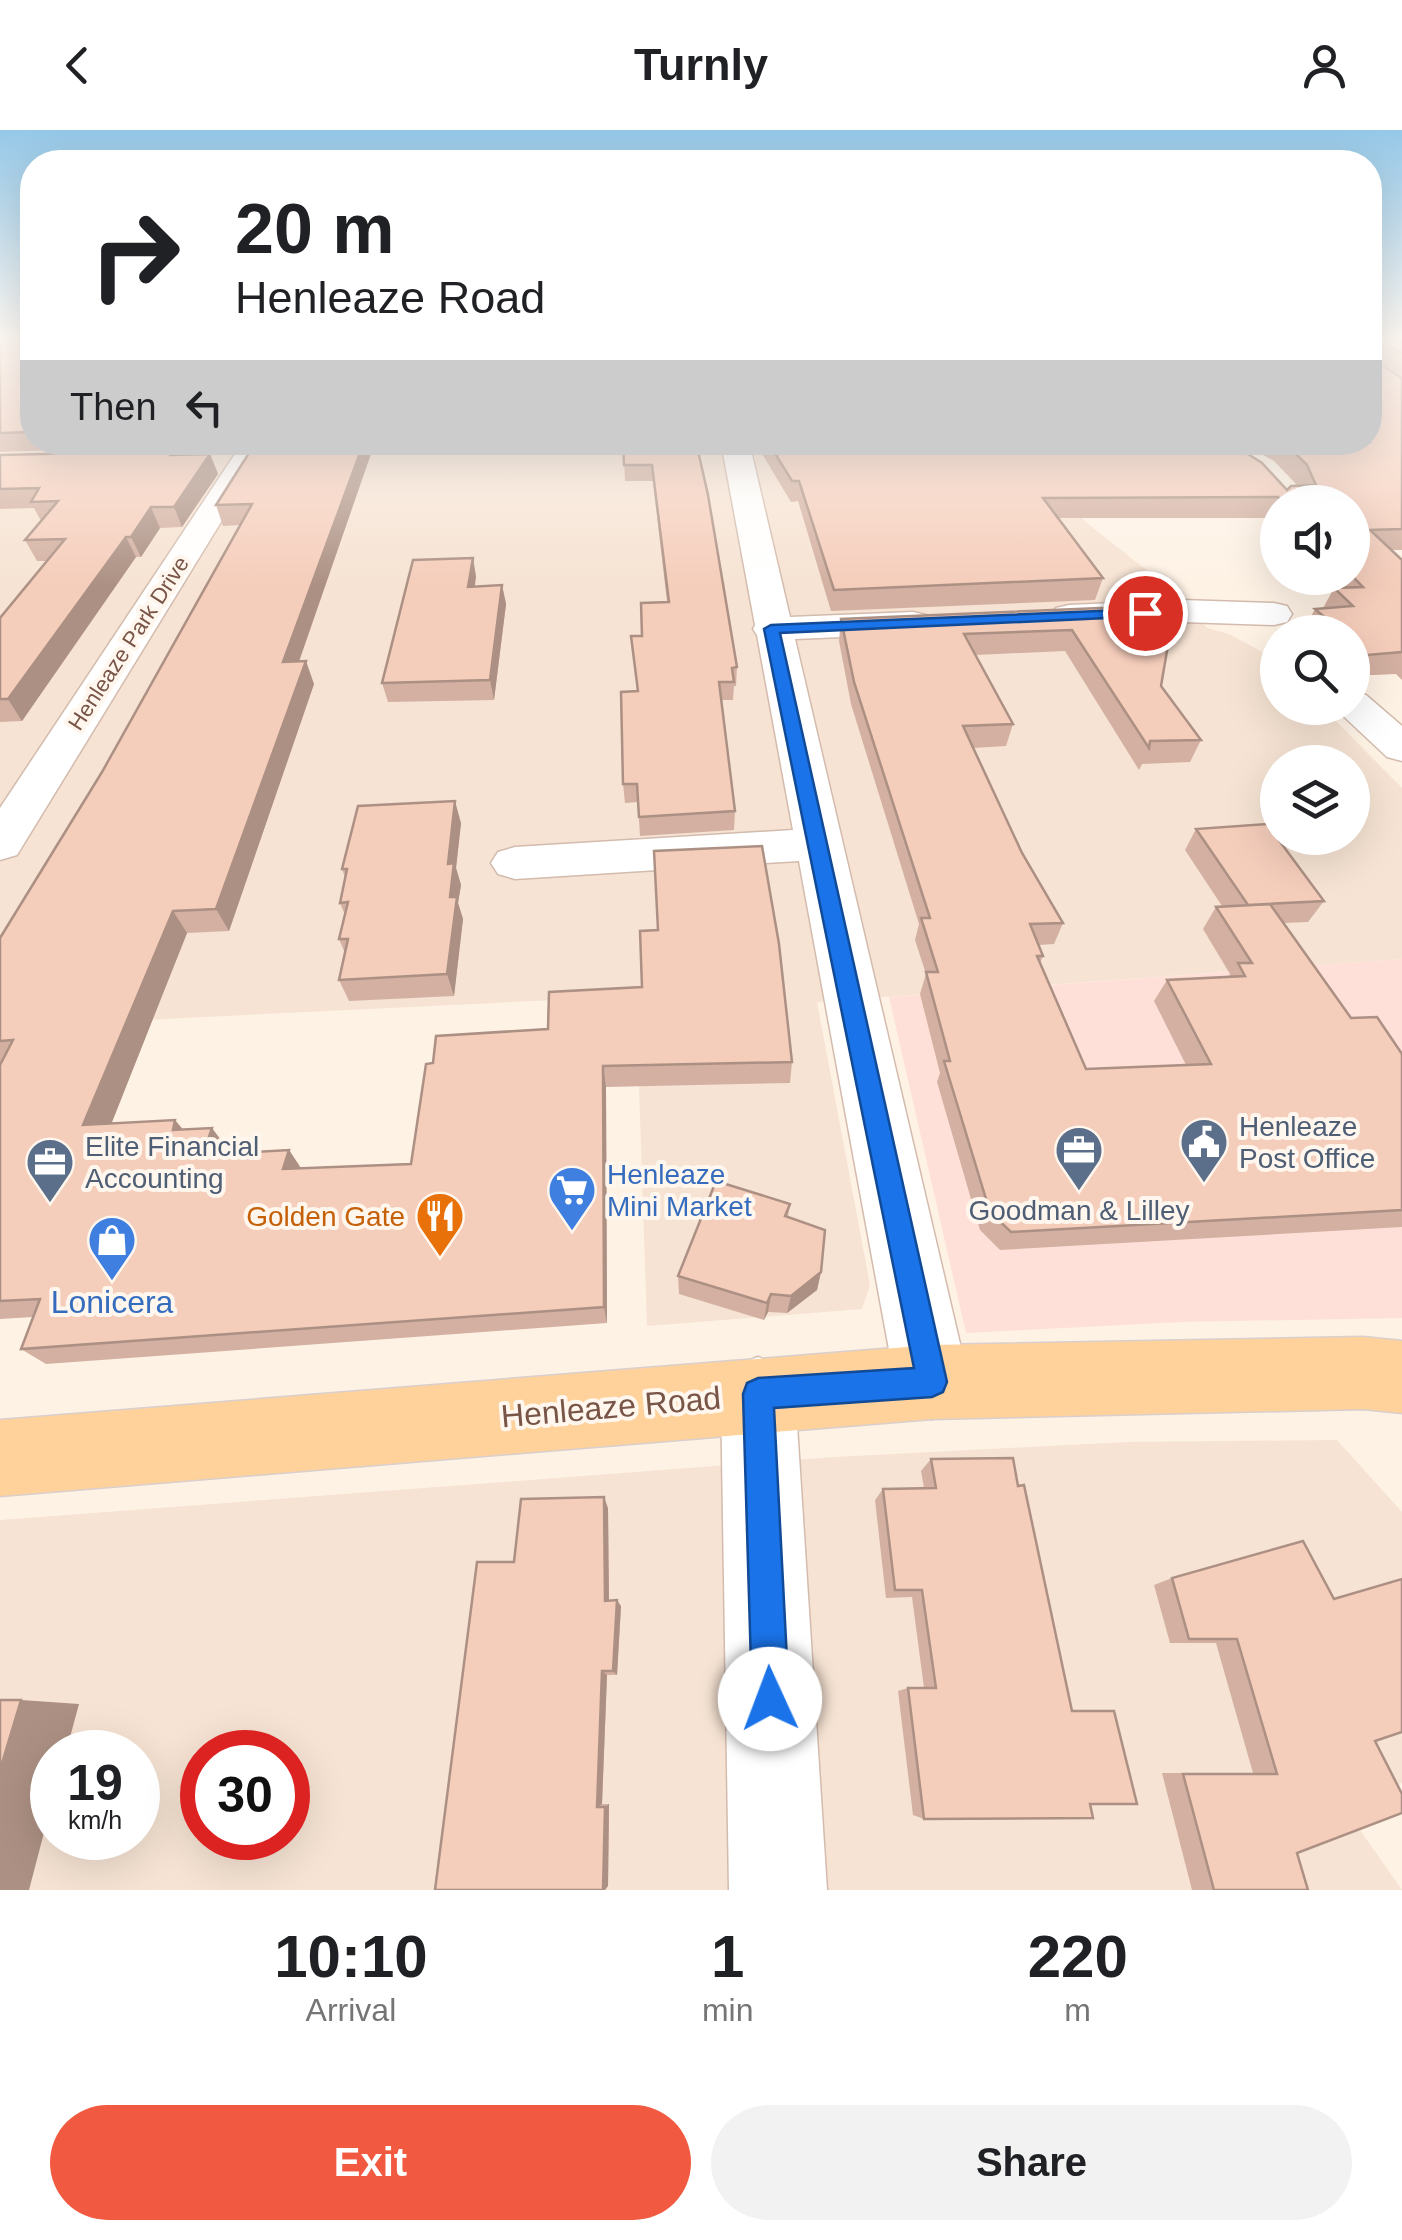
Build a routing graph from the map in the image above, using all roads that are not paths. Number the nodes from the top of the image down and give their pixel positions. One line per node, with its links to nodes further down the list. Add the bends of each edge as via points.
1 (221, 455): 4 (street)
2 (257, 455): 11 (street, Henleaze Park Drive)
3 (738, 455): 8 (street)
4 (208, 457)
5 (1026, 618): 6 (street, via 1182,611)
6 (1260, 621)
7 (948, 622): 8 (street)
8 (771, 629): 14 (street)
9 (1370, 719): 10 (street)
10 (1402, 748)
11 (21, 779): 13 (street, Henleaze Park Drive)
12 (517, 815): 14 (street, via 514,881)
13 (0, 844)
14 (817, 844): 16 (street)
15 (1402, 1376): 16 (main road, Henleaze Road)
16 (932, 1382): 17 (main road, Henleaze Road)
17 (758, 1394): 18 (main road, Henleaze Road); 19 (street)
18 (0, 1458)
19 (778, 1890)

